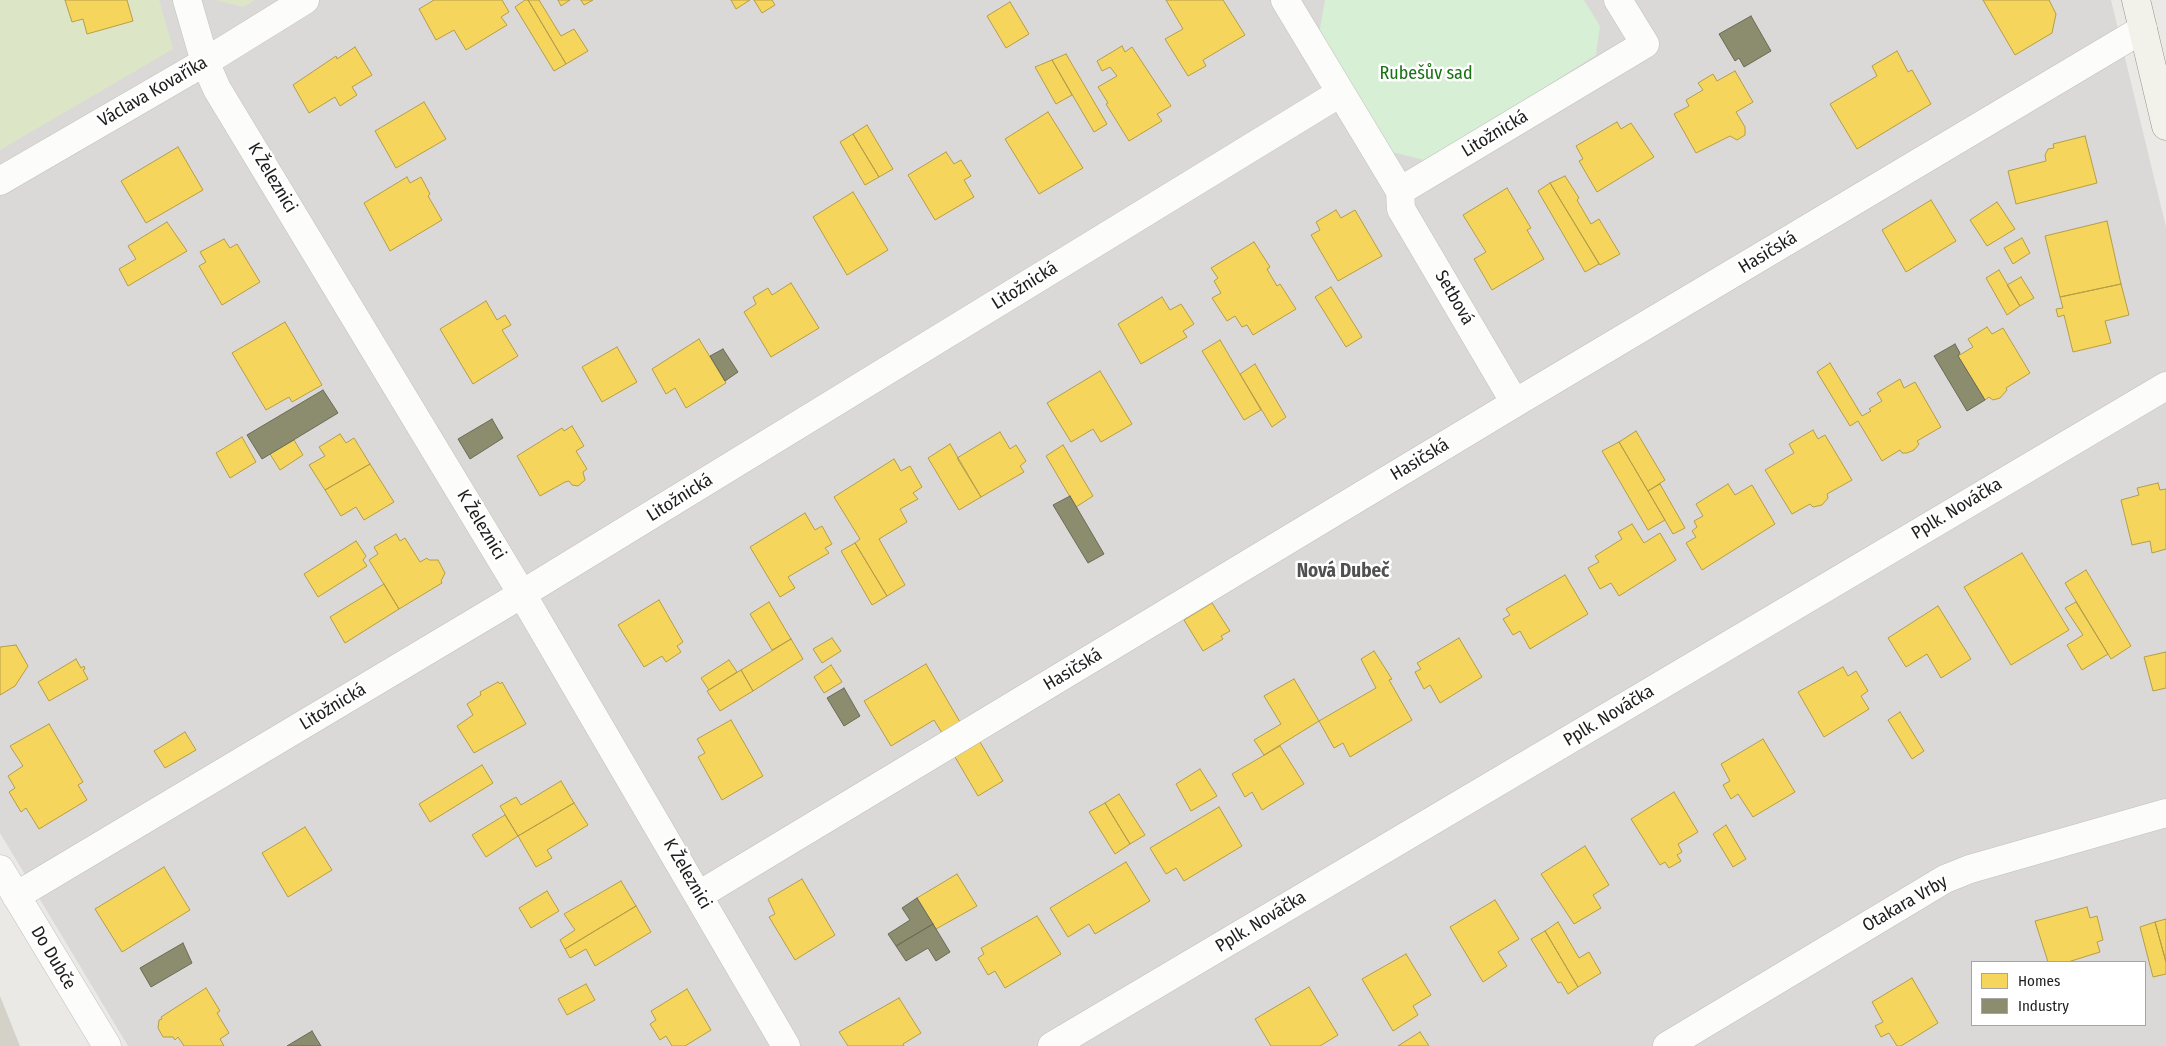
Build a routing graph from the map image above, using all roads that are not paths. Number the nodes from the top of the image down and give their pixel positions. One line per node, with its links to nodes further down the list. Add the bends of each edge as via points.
1 (187, 0): 7 (street, K Železnici)
2 (305, 0): 7 (street, Václava Kovaříka)
3 (1285, 0): 8 (street)
4 (1618, 0): 11 (street, Litožnická, via 1644,44)
5 (2136, 0): 6 (street)
6 (2143, 29): 9 (street); 13 (street, Hasičská)
7 (205, 62): 10 (street, Václava Kovaříka); 14 (street, K Železnici, via 222,97)
8 (1340, 93): 11 (street); 14 (street, Litožnická)
9 (2166, 126)
10 (0, 181)
11 (1400, 192): 13 (street, Setbová, via 1401,209)
12 (2166, 386): 21 (street, Pplk. Nováčka)
13 (1515, 403): 17 (street, Hasičská)
14 (522, 594): 17 (street, K Železnici); 18 (street, Litožnická)
15 (2166, 813): 22 (street, Otakara Vrby, via 1945,879)
16 (0, 869): 18 (street, Do Dubče)
17 (699, 895): 20 (street, K Železnici)
18 (16, 896): 19 (street, Do Dubče)
19 (106, 1046)
20 (786, 1046)
21 (1052, 1046)
22 (1667, 1046)

